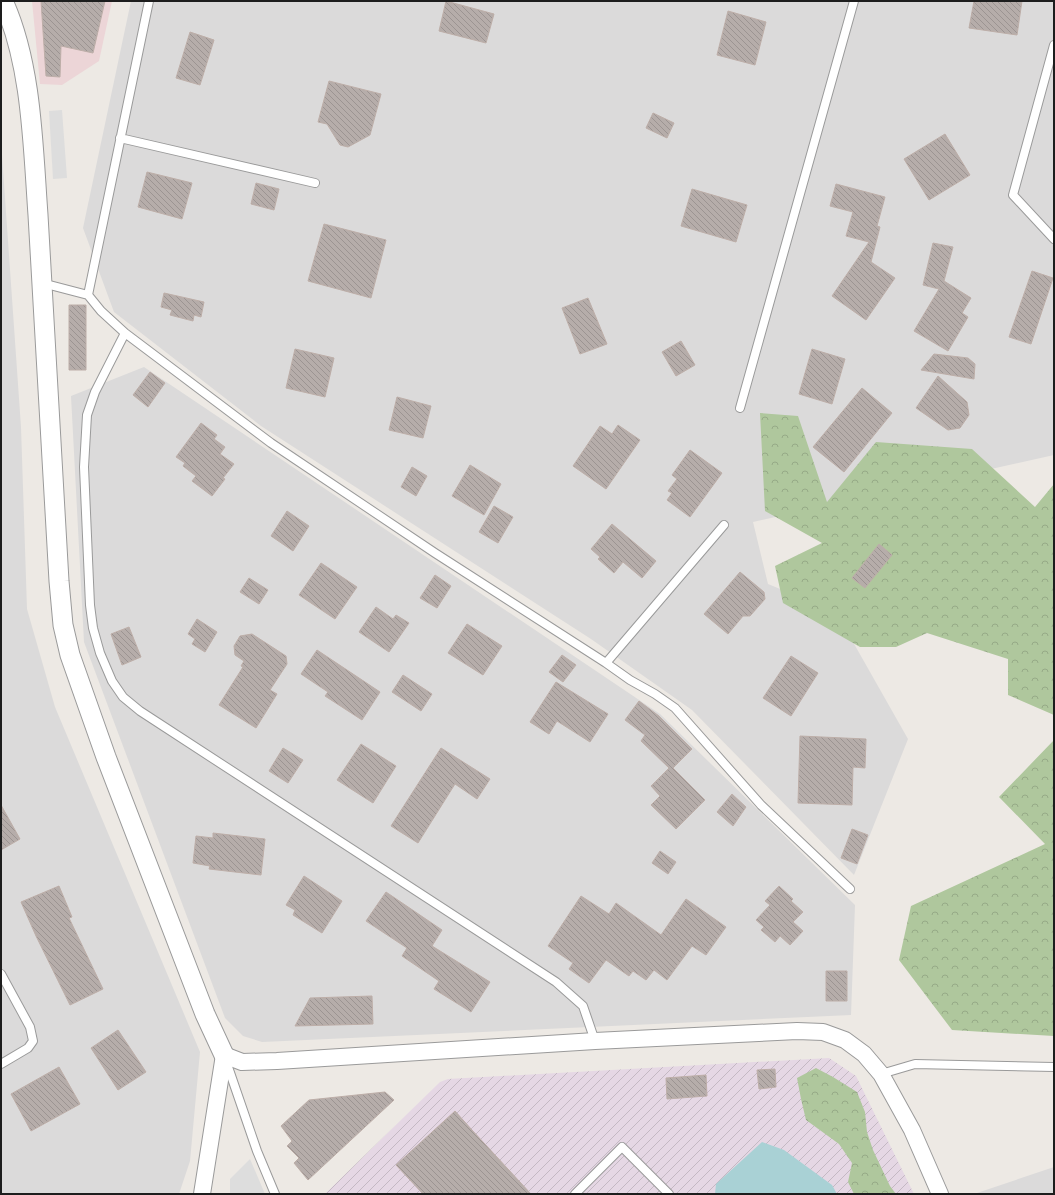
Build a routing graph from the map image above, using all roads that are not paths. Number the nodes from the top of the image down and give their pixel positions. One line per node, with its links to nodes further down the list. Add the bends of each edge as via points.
1 (3, 1): 8 (street, via 22,56 30,113)
2 (149, 1): 5 (lane)
3 (854, 1): 11 (lane)
4 (1054, 45): 7 (lane, via 1013,195)
5 (120, 138): 6 (lane); 9 (lane)
6 (315, 183)
7 (1054, 239)
8 (42, 283): 9 (lane); 17 (street, via 59,580 63,625 70,655 106,757 205,1014)
9 (88, 295): 10 (lane)
10 (125, 333): 13 (lane, via 271,443); 16 (lane, via 94,392 87,414 84,467 93,628 112,681 123,697 140,711 556,982 583,1006)
11 (740, 408)
12 (724, 525): 13 (lane)
13 (606, 663): 14 (lane, via 675,708 761,805)
14 (850, 890)
15 (1, 974): 18 (lane, via 30,1027 33,1041 28,1048)
16 (595, 1041): 17 (street, via 277,1061 242,1062); 20 (street, via 797,1031 823,1032 845,1040 864,1054)
17 (224, 1055): 21 (street); 22 (lane)
18 (1, 1064)
19 (1054, 1067): 20 (lane, via 915,1064)
20 (881, 1074): 25 (street, via 912,1130)
21 (202, 1194)
22 (274, 1194)
23 (575, 1194): 24 (lane, via 622,1148)
24 (669, 1194)
25 (940, 1194)

